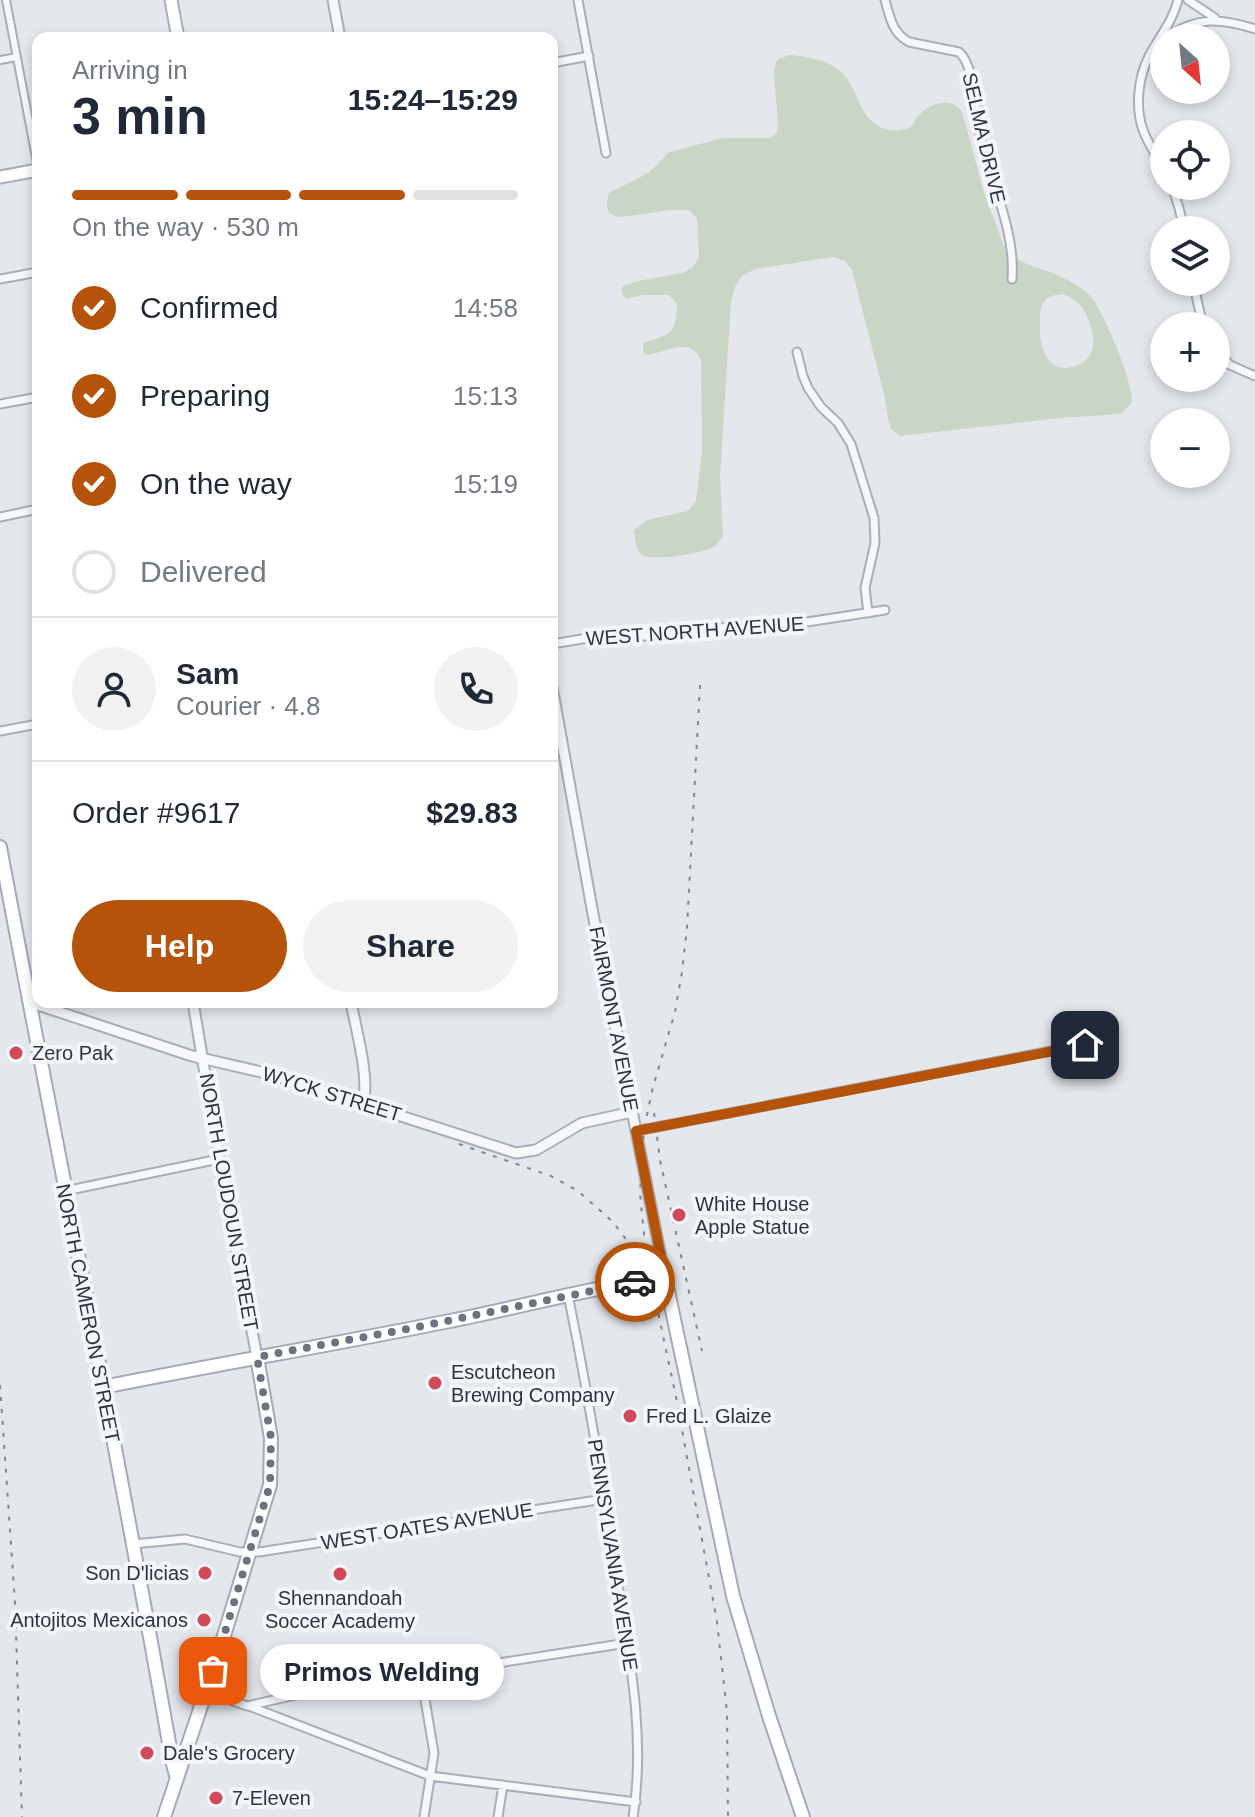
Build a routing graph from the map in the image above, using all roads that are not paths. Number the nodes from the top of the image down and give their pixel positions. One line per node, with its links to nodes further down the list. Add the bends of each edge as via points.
1 (6, 0): 16 (street)
2 (171, 0): 12 (main road)
3 (333, 0): 13 (street)
4 (578, 0): 15 (street)
5 (885, 0): 26 (street, SELMA DRIVE, via 903,39 965,57 980,137 1012,250)
6 (1178, 0): 9 (street)
7 (1188, 0): 8 (street)
8 (1217, 19): 10 (street); 11 (street)
9 (1168, 24)
10 (1193, 24)
11 (1255, 29)
12 (177, 32)
13 (339, 32)
14 (1150, 55): 20 (street, via 1139,103)
15 (589, 56): 18 (street); 21 (street)
16 (17, 57): 17 (street); 19 (street)
17 (0, 60)
18 (558, 62)
19 (32, 137)
20 (1150, 142)
21 (606, 153)
22 (32, 170): 23 (main road)
23 (0, 177)
24 (32, 273): 25 (street)
25 (0, 279)
26 (1012, 279)
27 (797, 352): 35 (street, via 808,388 851,444 874,518 875,543 865,588)
28 (1230, 365): 29 (street)
29 (1255, 376)
30 (32, 398): 31 (street)
31 (0, 404)
32 (32, 510): 33 (street)
33 (0, 517)
34 (885, 610): 35 (street, WEST NORTH AVENUE)
35 (868, 613): 36 (street, WEST NORTH AVENUE, via 755,630 715,627)
36 (558, 643)
37 (558, 720): 50 (street, FAIRMONT AVENUE)
38 (32, 725): 39 (street)
39 (0, 731)
40 (0, 847): 41 (main road, NORTH CAMERON STREET)
41 (2, 874): 42 (main road, NORTH CAMERON STREET)
42 (29, 1002): 43 (street, WYCK STREET); 53 (main road, NORTH CAMERON STREET)
43 (32, 1003)
44 (47, 1008): 48 (street, WYCK STREET)
45 (194, 1008): 48 (street, NORTH LOUDOUN STREET)
46 (352, 1008): 49 (street, via 364,1072)
47 (1113, 1039): 51 (street)
48 (204, 1059): 49 (street, WYCK STREET); 52 (street, NORTH LOUDOUN STREET)
49 (363, 1104): 50 (street, WYCK STREET, via 516,1153 536,1150 588,1120)
50 (632, 1112): 51 (street, FAIRMONT AVENUE)
51 (636, 1131): 54 (street, FAIRMONT AVENUE)
52 (219, 1159): 53 (street); 56 (street, NORTH LOUDOUN STREET)
53 (64, 1191): 57 (main road, NORTH CAMERON STREET)
54 (665, 1277): 55 (main road); 73 (main road, FAIRMONT AVENUE, via 733,1596)
55 (568, 1295): 56 (main road); 58 (street, PENNSYLVANIA AVENUE)
56 (257, 1357): 57 (main road); 60 (main road, NORTH LOUDOUN STREET, via 271,1470)
57 (103, 1387): 59 (main road, NORTH CAMERON STREET)
58 (604, 1499): 60 (street, WEST OATES AVENUE); 61 (street, PENNSYLVANIA AVENUE)
59 (132, 1544): 60 (street, via 185,1539); 65 (main road, NORTH CAMERON STREET)
60 (249, 1553): 63 (main road, NORTH LOUDOUN STREET)
61 (627, 1643): 62 (street); 68 (street, PENNSYLVANIA AVENUE, via 637,1738)
62 (421, 1676): 64 (street); 66 (street, via 434,1753)
63 (206, 1691): 64 (street); 65 (main road, NORTH LOUDOUN STREET)
64 (247, 1706): 66 (street)
65 (176, 1758): 69 (main road, NORTH LOUDOUN STREET, via 177,1779)
66 (430, 1776): 67 (street); 70 (street)
67 (503, 1785): 68 (street); 71 (street)
68 (636, 1802): 72 (street, PENNSYLVANIA AVENUE)
69 (164, 1817)
70 (424, 1817)
71 (498, 1817)
72 (633, 1817)
73 (803, 1817)

